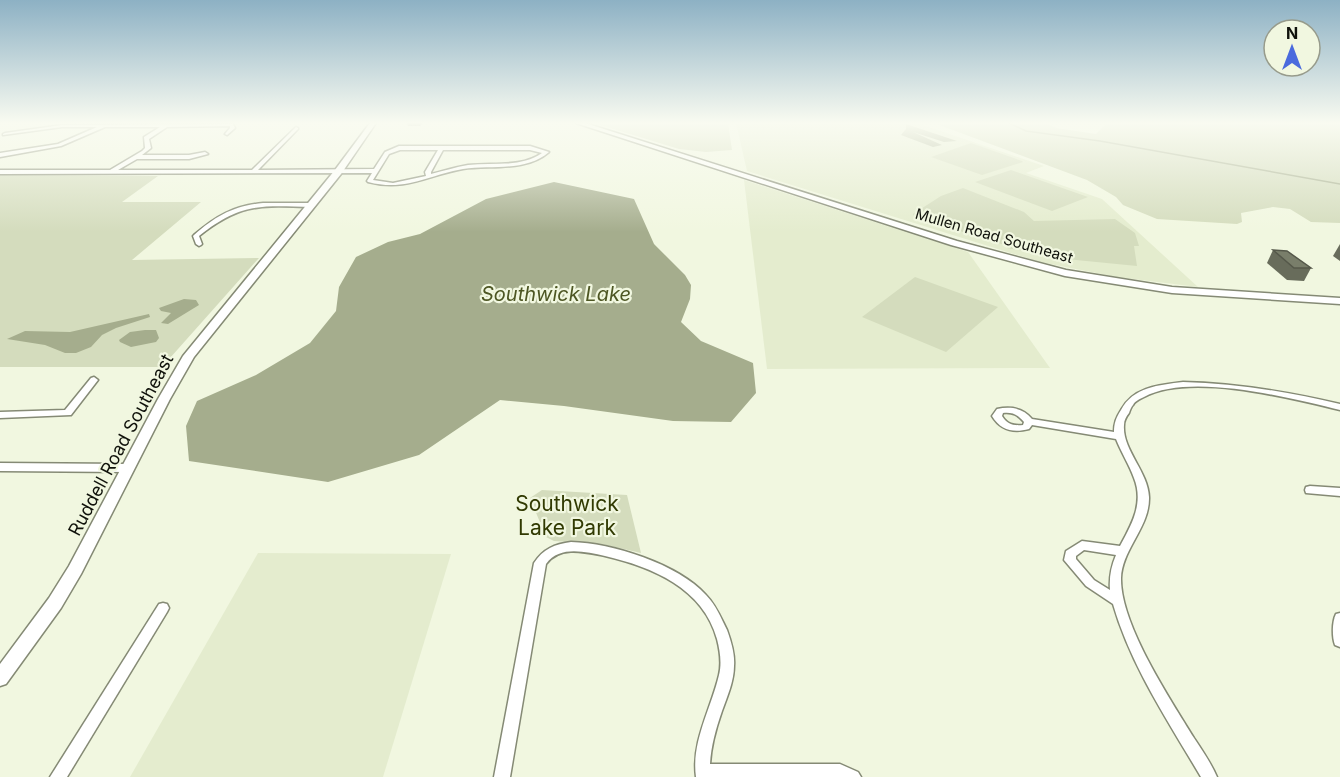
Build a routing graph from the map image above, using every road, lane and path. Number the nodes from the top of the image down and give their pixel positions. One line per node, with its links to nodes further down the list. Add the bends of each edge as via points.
1 (131, 159): 10 (street)
2 (265, 159): 11 (street)
3 (347, 159): 12 (street, Ruddell Road Southeast)
4 (384, 159): 8 (street)
5 (435, 159): 13 (street)
6 (524, 159): 13 (street, via 504,165 464,167)
7 (694, 159): 16 (street, Mullen Road Southeast, via 954,243 1065,273 1192,292)
8 (374, 171): 12 (street); 13 (street, via 369,180 376,183 409,183)
9 (0, 172): 10 (street)
10 (110, 172): 11 (street)
11 (253, 172): 12 (street)
12 (338, 172): 14 (street, Ruddell Road Southeast)
13 (429, 177)
14 (312, 205): 15 (street, via 248,206 227,212 196,236); 24 (street, Ruddell Road Southeast, via 189,356)
15 (199, 243)
16 (1340, 301)
17 (94, 380): 19 (street, via 68,413)
18 (1340, 407): 22 (street, via 1254,388 1168,386 1149,390 1128,402 1119,421)
19 (4, 415): 21 (street)
20 (1029, 422): 22 (street)
21 (0, 423)
22 (1120, 436): 27 (street, via 1141,479 1144,496 1137,525)
23 (0, 467): 24 (street)
24 (128, 468): 32 (street, Ruddell Road Southeast, via 55,603)
25 (1310, 489): 26 (street)
26 (1340, 492)
27 (1122, 551): 28 (street, via 1116,574); 28 (street, via 1082,545 1070,554 1070,560 1090,583)
28 (1116, 600): 37 (street, via 1140,655)
29 (164, 608): 34 (street)
30 (1340, 618): 31 (street)
31 (1340, 641)
32 (0, 678)
33 (703, 775): 35 (street, via 703,747 729,657 708,606 702,596 671,573 639,559 568,548 546,553 540,563); 36 (street, via 840,772)
34 (58, 777)
35 (502, 777)
36 (853, 777)
37 (1209, 777)

